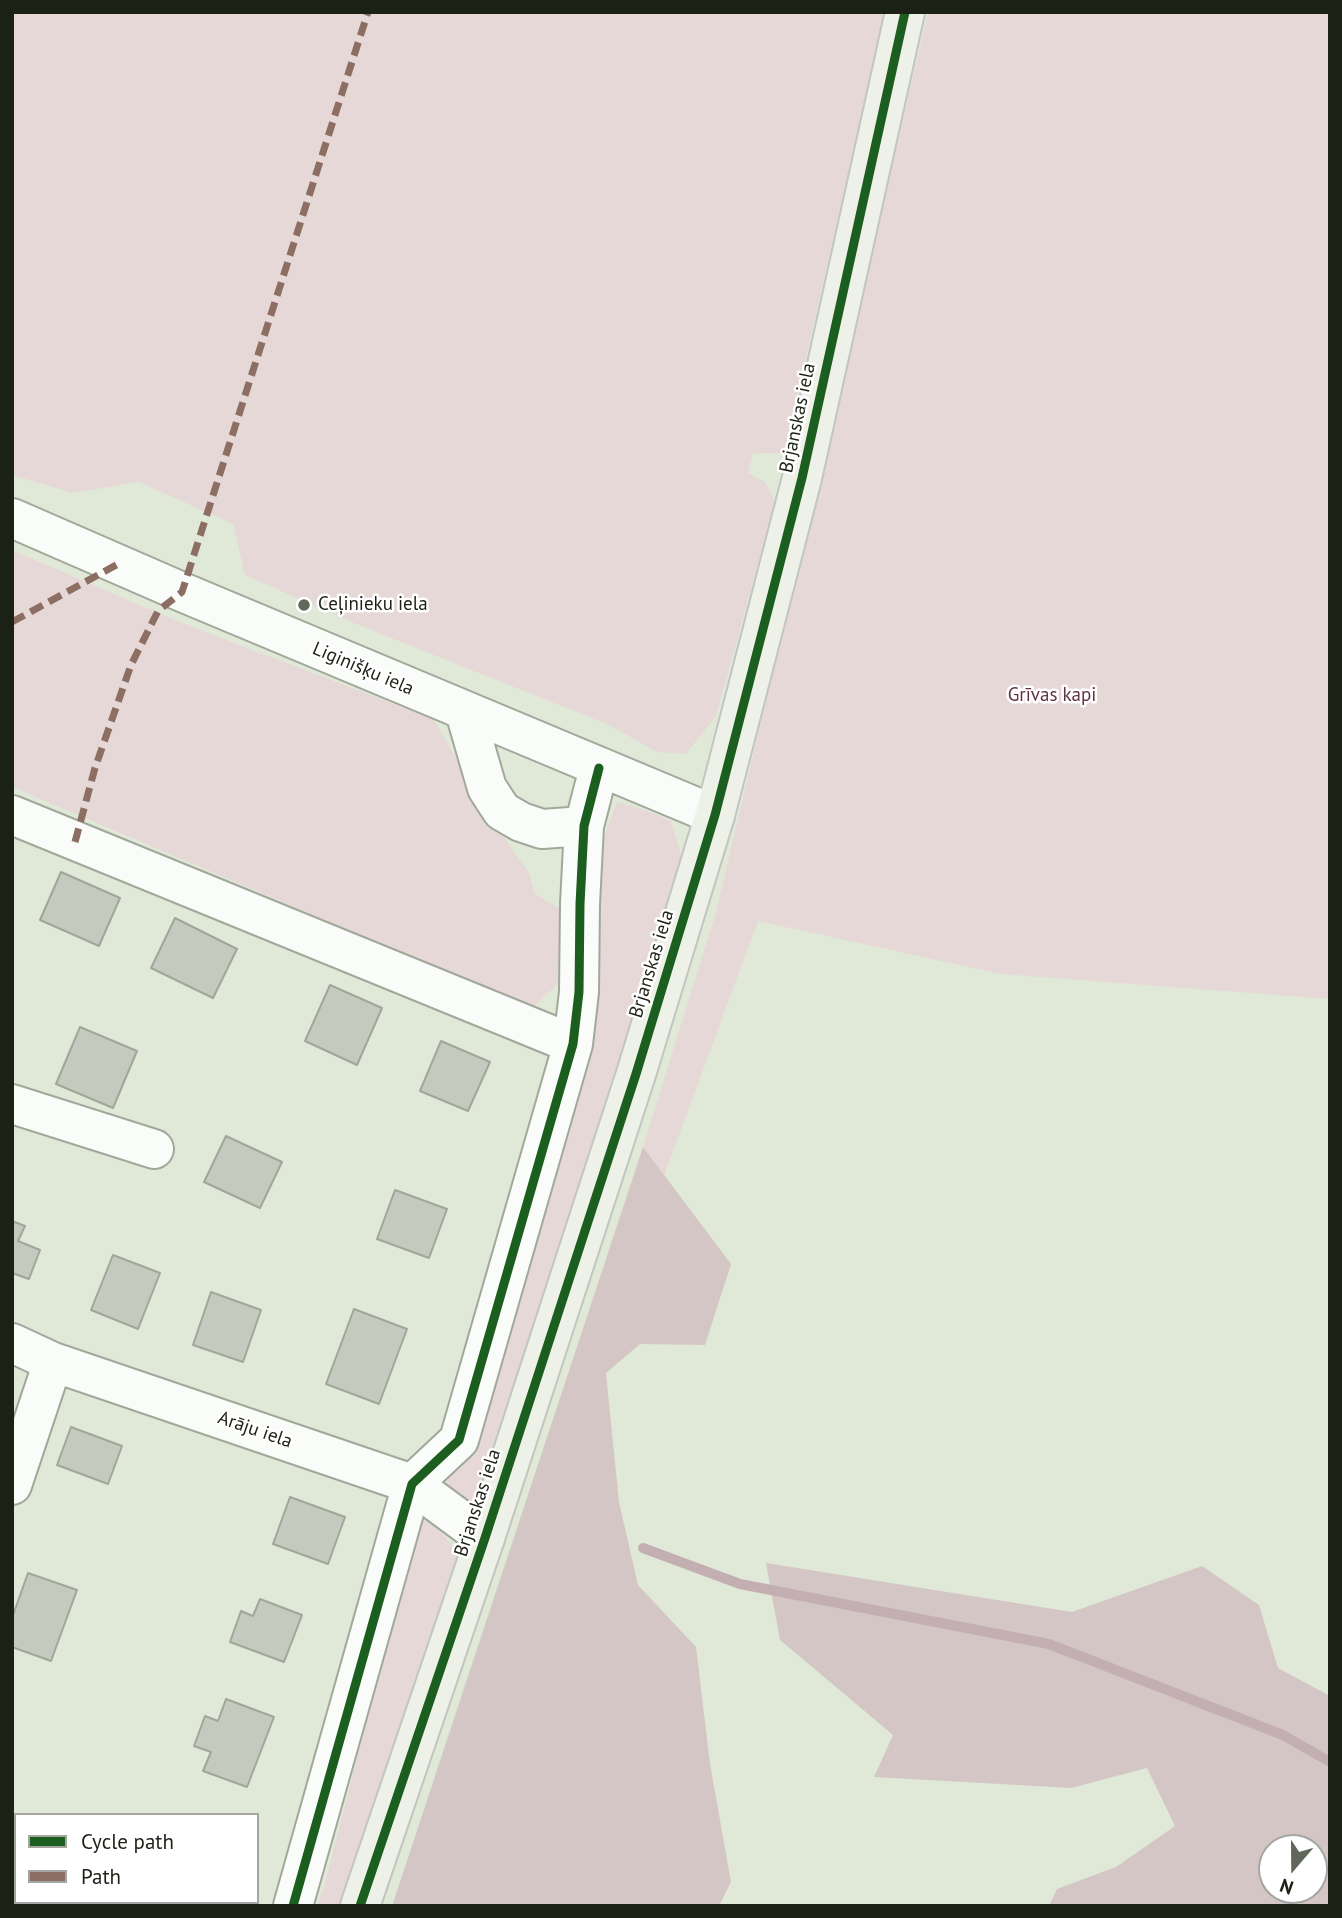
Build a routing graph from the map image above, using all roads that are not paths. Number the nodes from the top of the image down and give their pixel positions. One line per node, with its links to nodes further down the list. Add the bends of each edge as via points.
1 (905, 12): 6 (main road, Brjanskas iela, via 802,478)
2 (12, 518): 3 (street, Liginišķu iela)
3 (465, 712): 4 (street, Liginišķu iela); 7 (street, via 487,788 502,811 542,829)
4 (599, 768): 6 (street, Liginišķu iela); 7 (street)
5 (12, 815): 8 (street)
6 (715, 815): 15 (main road, Brjanskas iela)
7 (584, 826): 8 (street)
8 (573, 1044): 13 (street, via 459,1440)
9 (12, 1104): 10 (street)
10 (154, 1149)
11 (12, 1343): 12 (street, Arāju iela)
12 (53, 1362): 13 (street, Arāju iela); 14 (street)
13 (412, 1483): 15 (street, Arāju iela); 16 (street)
14 (12, 1485)
15 (485, 1538): 17 (main road, Brjanskas iela)
16 (293, 1906)
17 (360, 1906)

